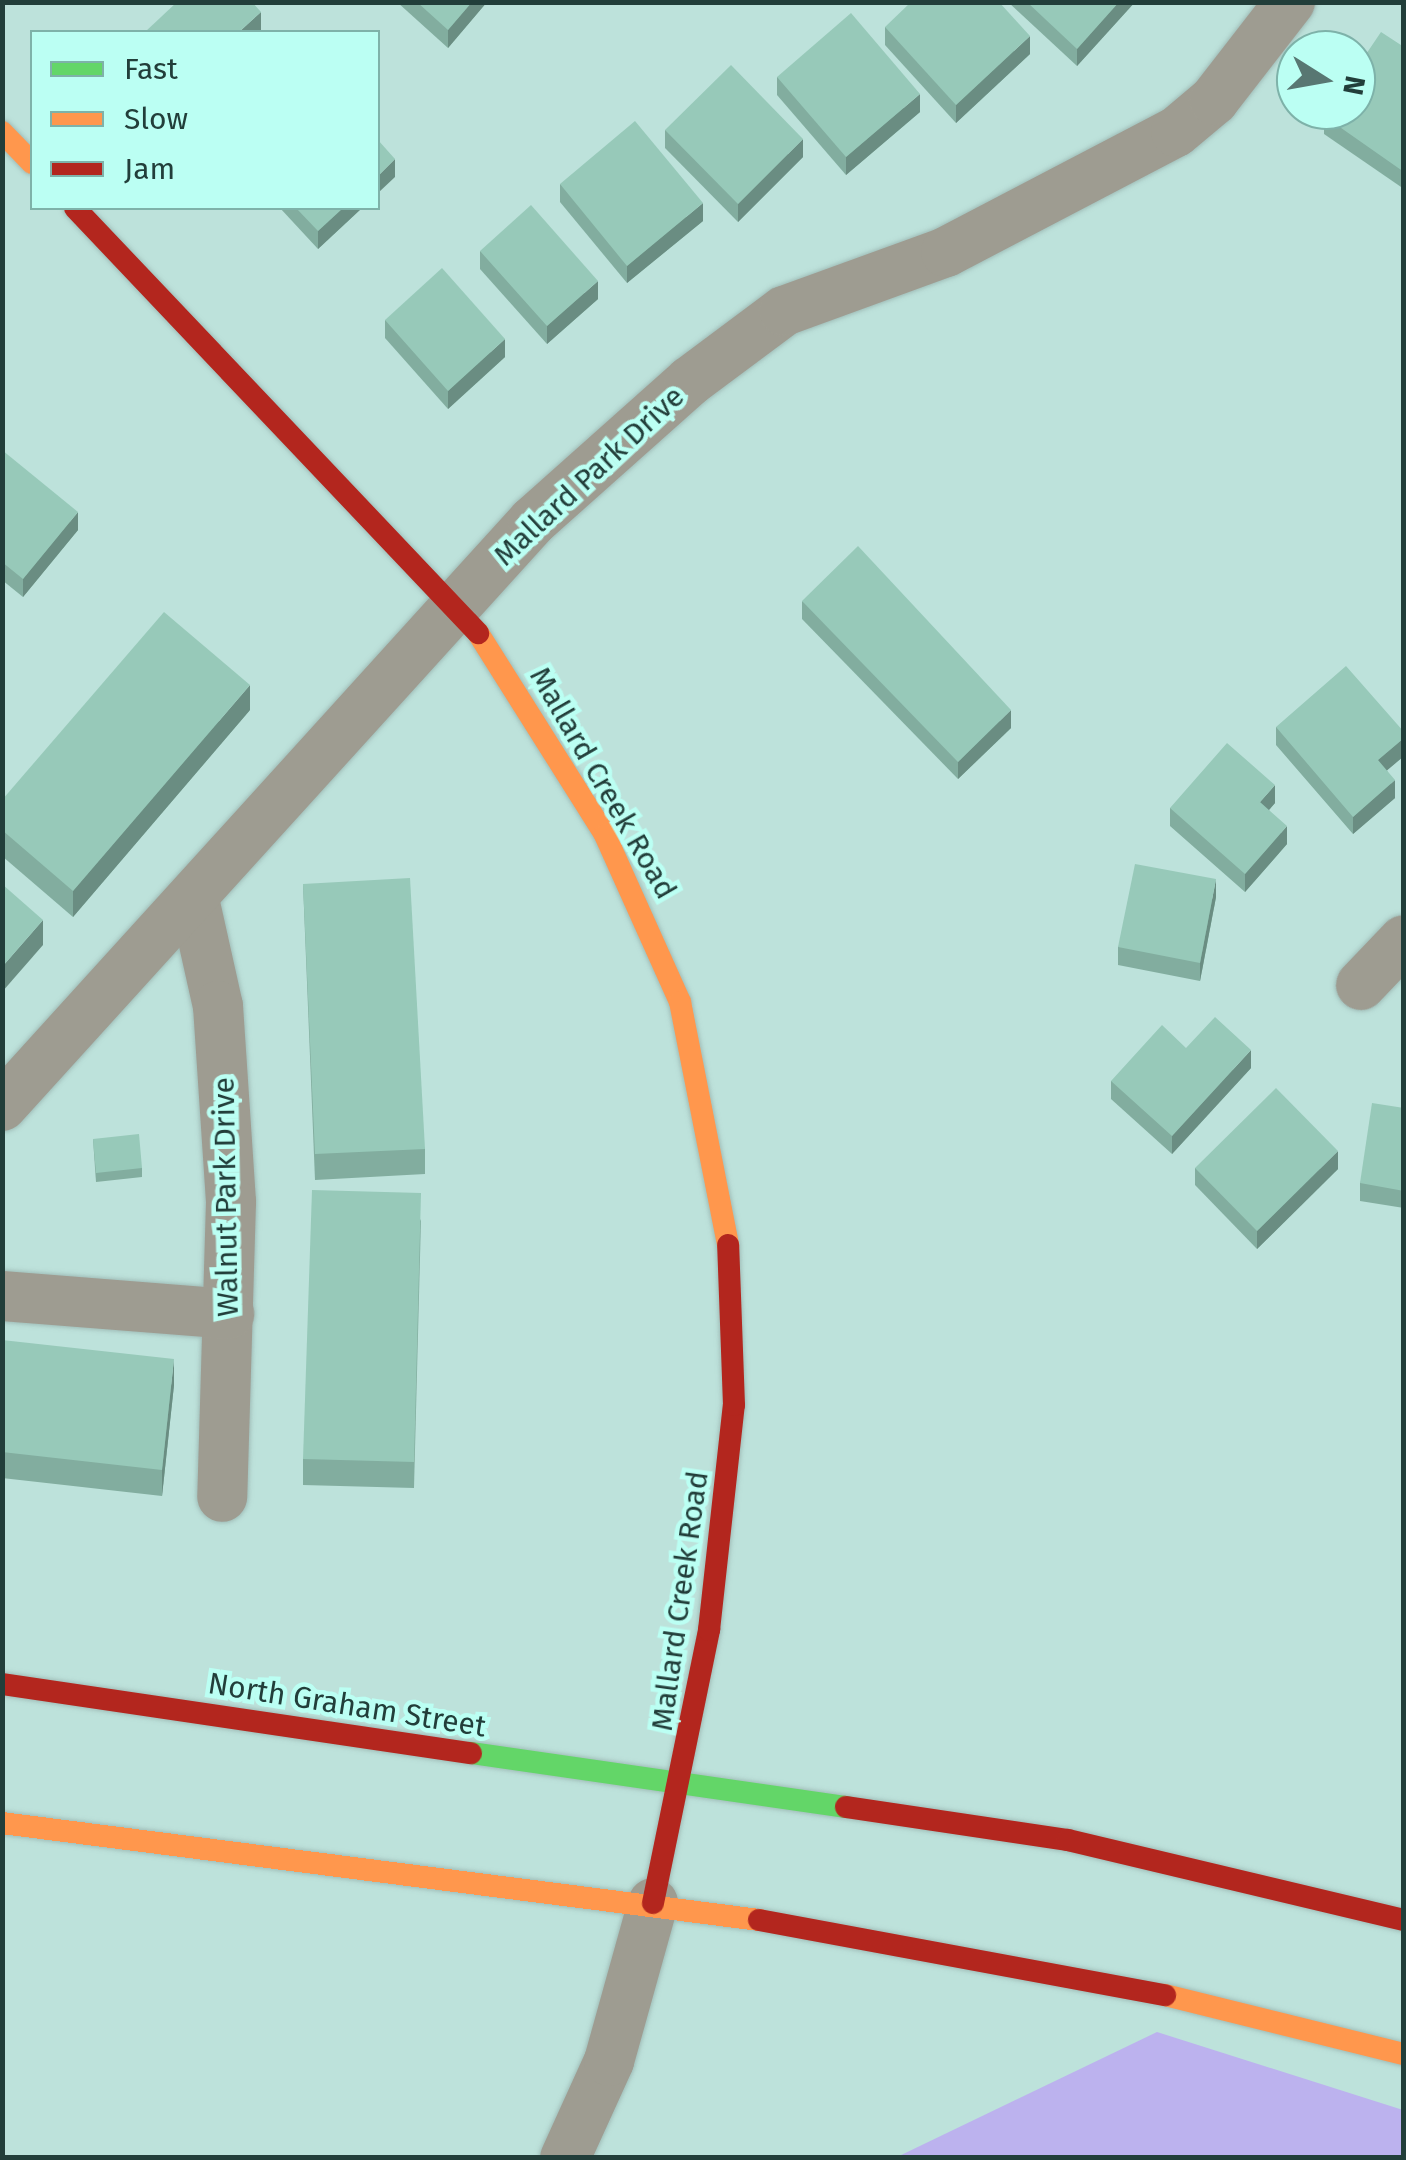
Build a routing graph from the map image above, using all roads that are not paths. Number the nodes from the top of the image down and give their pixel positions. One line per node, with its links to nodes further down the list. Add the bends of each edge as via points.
1 (1290, 2): 5 (street, Mallard Park Drive, via 1214,100 1176,132 946,252 843,286 750,334 533,521)
2 (2, 132): 3 (main road)
3 (30, 161)
4 (76, 210): 5 (main road, Mallard Creek Road)
5 (458, 603): 6 (street, Mallard Park Drive); 14 (main road, Mallard Creek Road, via 650,924 709,1106 727,1215 734,1405)
6 (194, 899): 9 (street, Mallard Park Drive); 11 (street, Walnut Park Drive, via 226,1103)
7 (1404, 940): 8 (street)
8 (1361, 984)
9 (2, 1106)
10 (2, 1296): 11 (street)
11 (229, 1314): 12 (street, Walnut Park Drive)
12 (222, 1497)
13 (2, 1684): 14 (main road, North Graham Street)
14 (684, 1783): 16 (main road, Mallard Creek Road); 17 (main road, via 1068,1840)
15 (2, 1823): 16 (main road)
16 (652, 1903): 18 (main road, via 1101,1977); 19 (street, via 609,2061)
17 (1404, 1920)
18 (1404, 2054)
19 (565, 2158)

